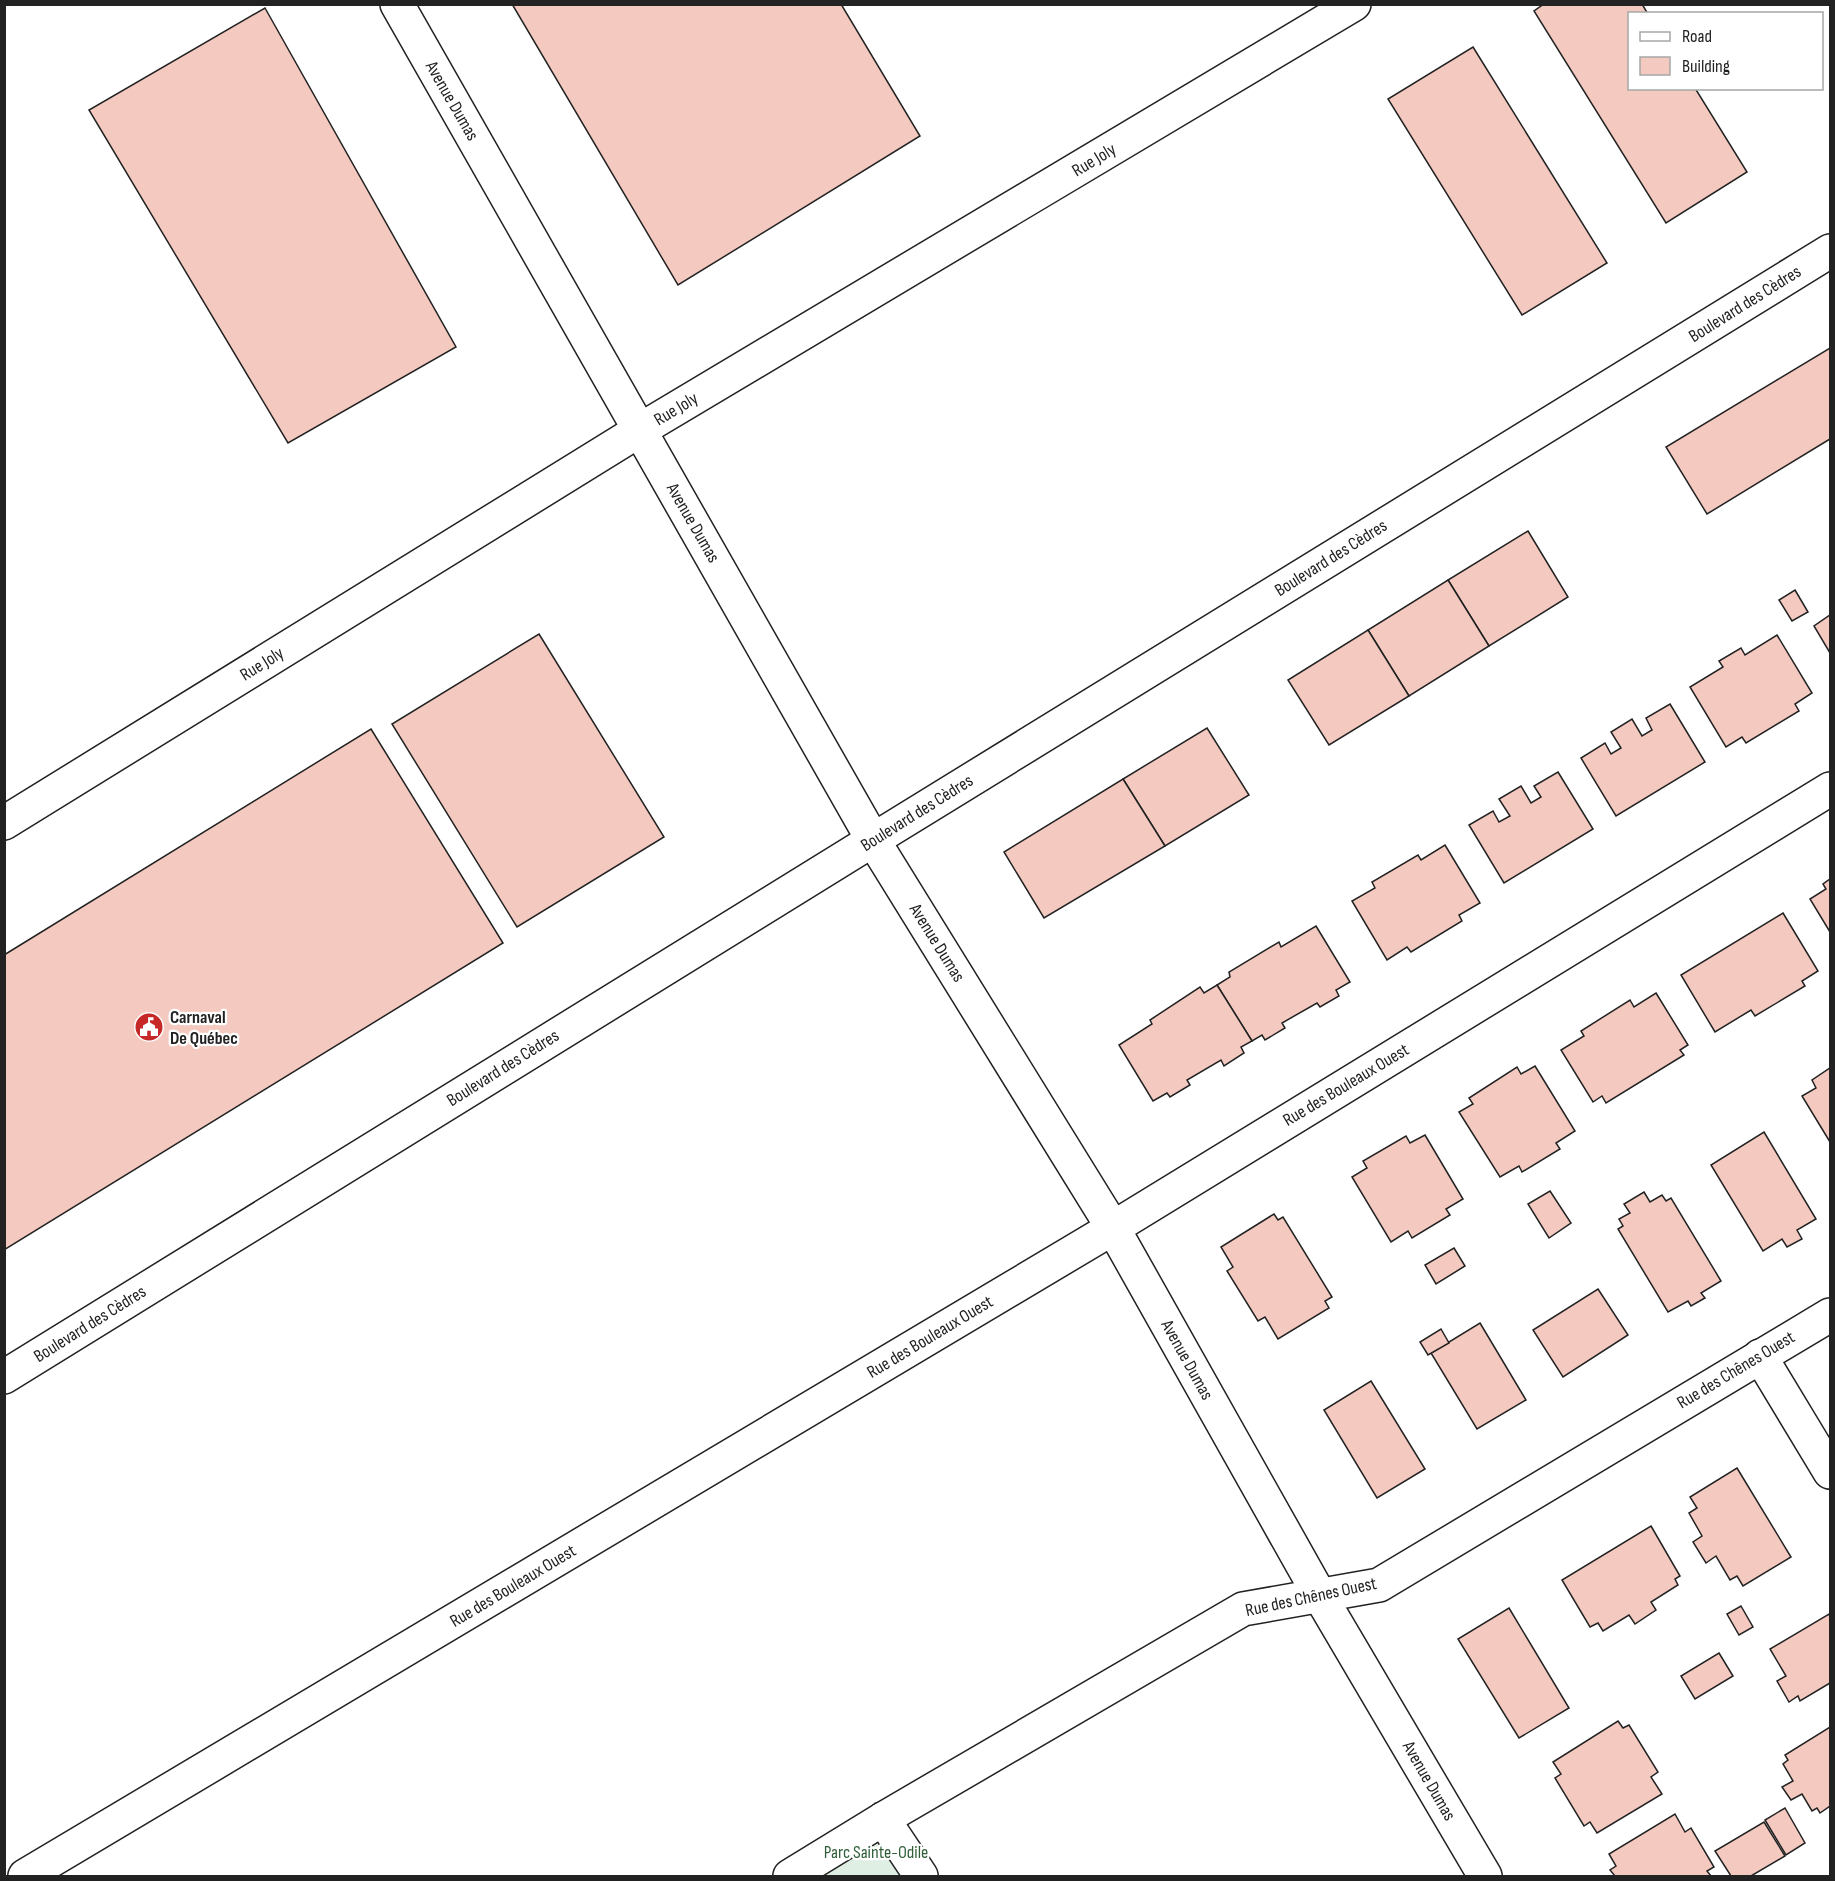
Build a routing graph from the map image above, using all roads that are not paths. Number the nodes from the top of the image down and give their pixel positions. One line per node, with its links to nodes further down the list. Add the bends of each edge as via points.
1 (398, 4): 4 (street, Avenue Dumas)
2 (1354, 4): 4 (street, Rue Joly)
3 (1830, 251): 7 (street, Boulevard des Cèdres)
4 (640, 430): 6 (street, Rue Joly); 7 (street, Avenue Dumas)
5 (1830, 789): 8 (street, Rue des Bouleaux Ouest)
6 (4, 823)
7 (873, 840): 8 (street, Avenue Dumas); 11 (street, Boulevard des Cèdres)
8 (1113, 1228): 13 (street, Avenue Dumas); 15 (street, Rue des Bouleaux Ouest)
9 (1830, 1315): 10 (street, Rue des Chênes Ouest)
10 (1760, 1356): 12 (street); 13 (street, Rue des Chênes Ouest, via 1379,1585)
11 (4, 1377)
12 (1830, 1472)
13 (1320, 1596): 14 (street, Rue des Chênes Ouest, via 1244,1609); 18 (street, Avenue Dumas)
14 (883, 1819): 16 (street, Rue des Chênes Ouest); 17 (street)
15 (25, 1876)
16 (789, 1876)
17 (921, 1876)
18 (1485, 1876)

